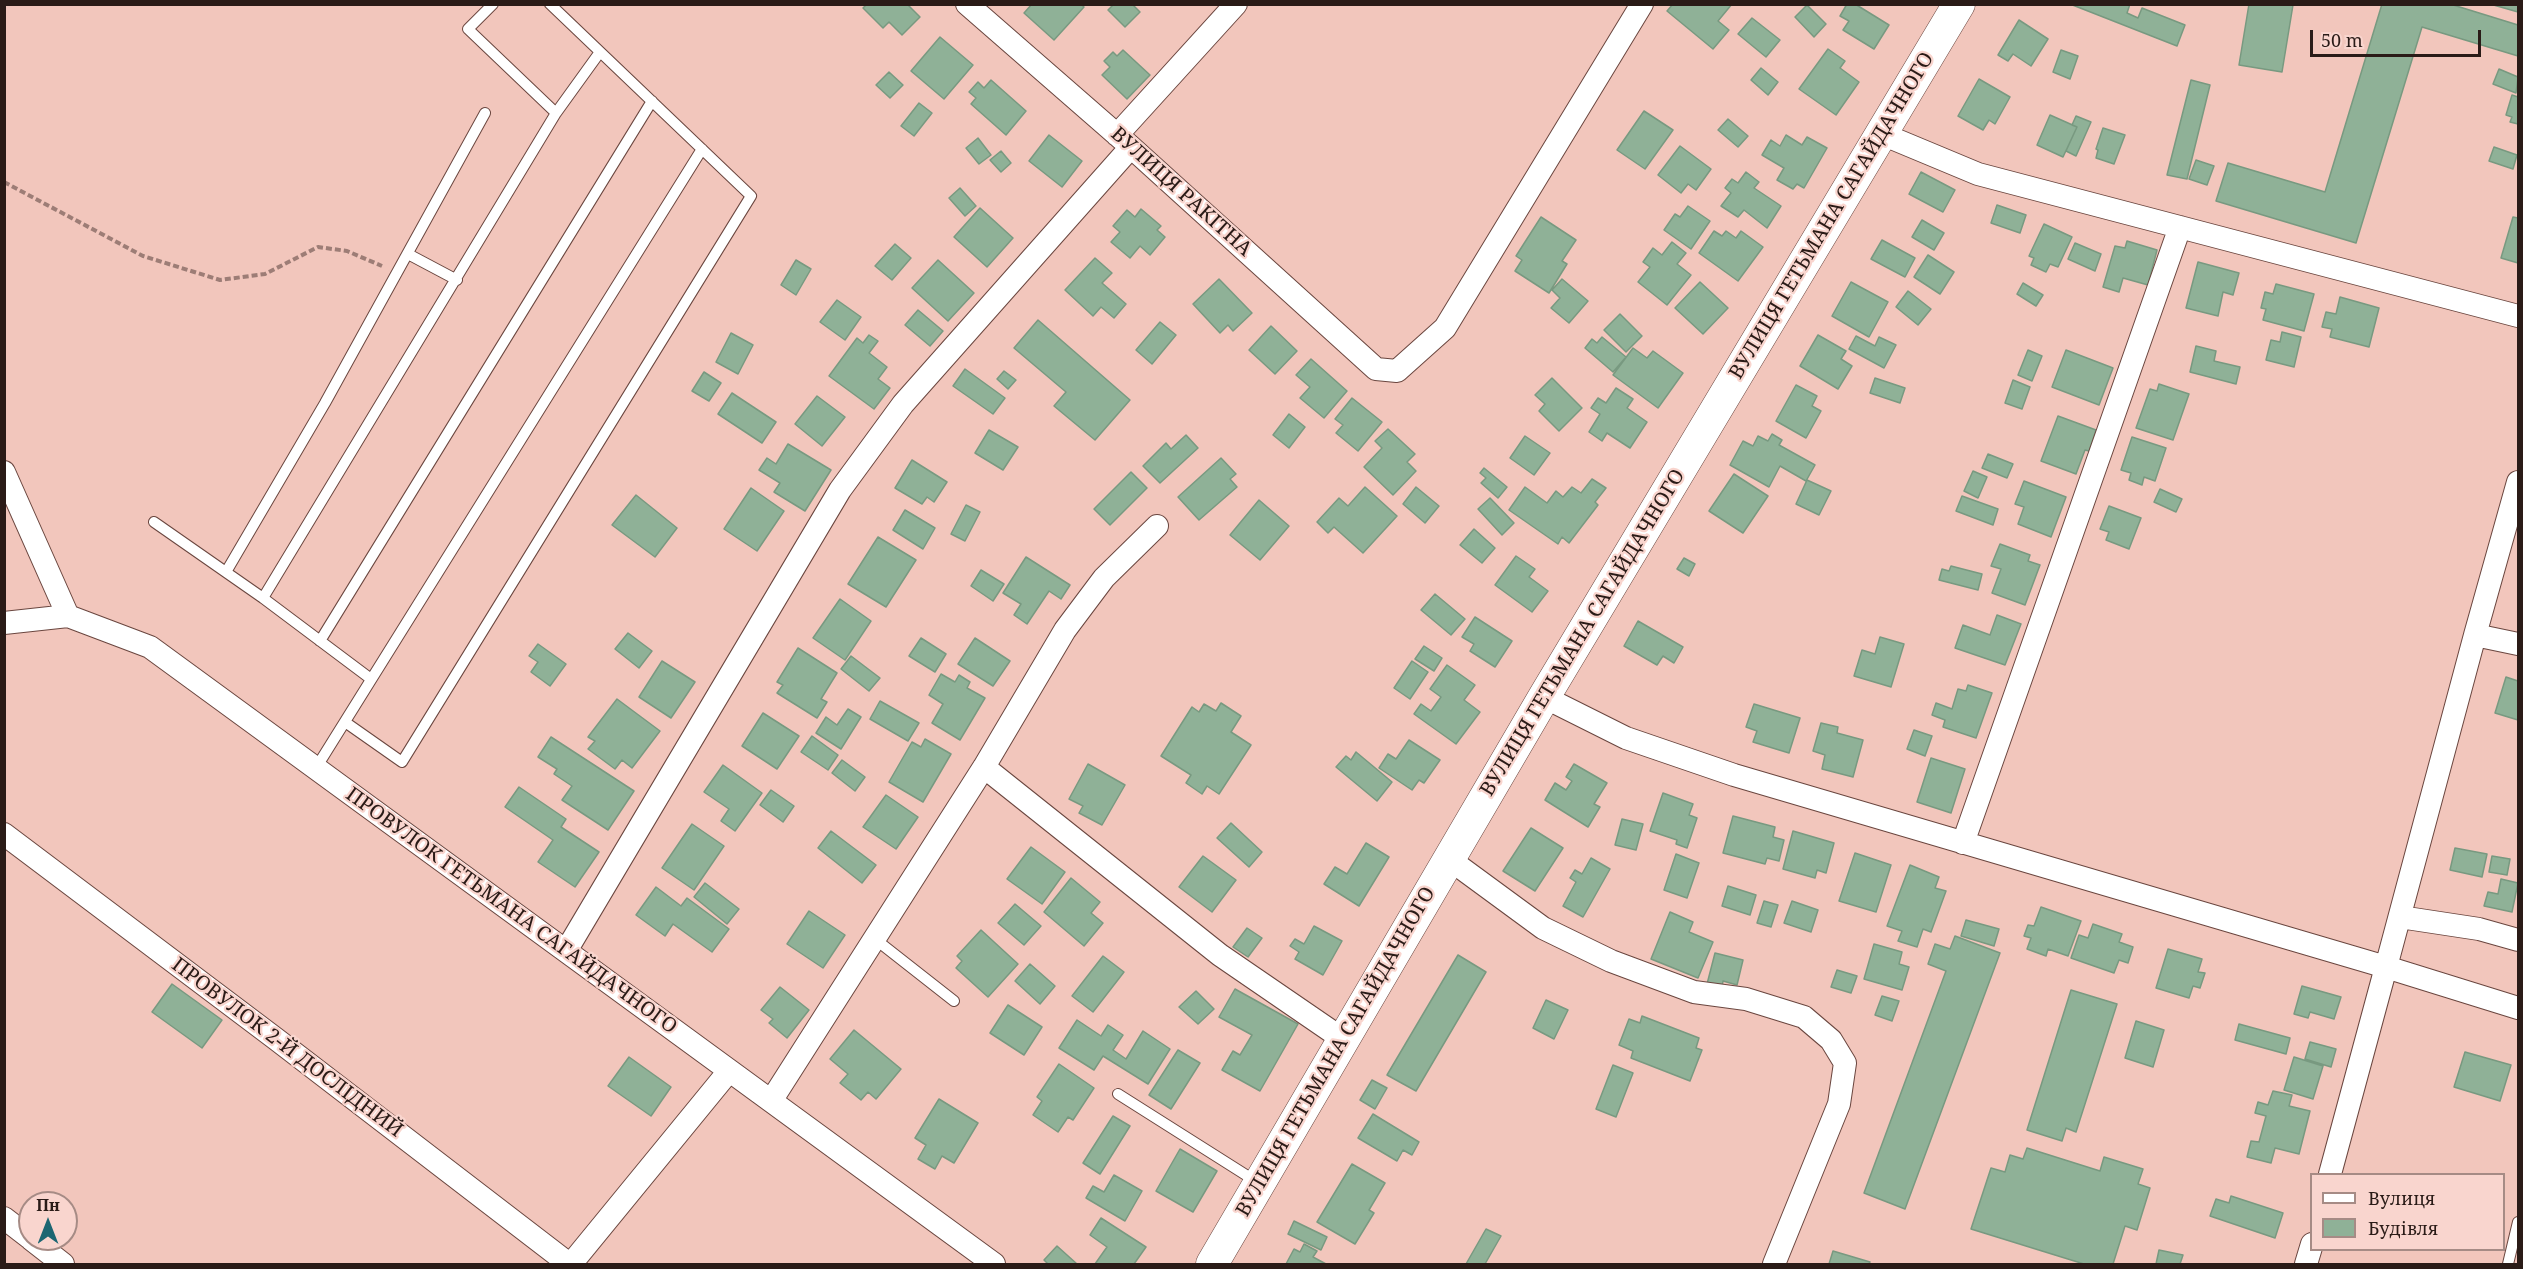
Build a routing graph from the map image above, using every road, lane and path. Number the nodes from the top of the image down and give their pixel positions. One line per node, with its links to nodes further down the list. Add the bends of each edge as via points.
1 (493, 4): 10 (lane, via 468,29)
2 (550, 4): 7 (lane)
3 (967, 4): 12 (street, ВУЛИЦЯ РАКІТНА)
4 (1236, 4): 12 (street)
5 (1642, 4): 12 (street, ВУЛИЦЯ РАКІТНА, via 1445,328 1397,371 1376,369)
6 (1959, 4): 11 (main road, ВУЛИЦЯ ГЕТЬМАНА САГАЙДАЧНОГО)
7 (600, 52): 8 (lane); 10 (lane)
8 (652, 101): 13 (lane); 29 (lane)
9 (485, 113): 16 (lane)
10 (556, 113): 18 (lane)
11 (1882, 134): 15 (street, via 1978,174); 32 (main road, ВУЛИЦЯ ГЕТЬМАНА САГАЙДАЧНОГО)
12 (1124, 141): 42 (street, via 903,404 840,490)
13 (702, 149): 31 (lane); 33 (lane, via 751,196 402,762)
14 (4, 182): 17 (path, via 143,256 220,280 265,274 318,247 347,251)
15 (2180, 227): 19 (street); 37 (street)
16 (408, 254): 17 (lane); 18 (lane)
17 (397, 273): 24 (lane)
18 (457, 280): 25 (lane)
19 (2518, 316)
20 (4, 472): 26 (street)
21 (2518, 482): 28 (street)
22 (154, 522): 24 (lane)
23 (1158, 526): 34 (street, via 1104,579 1065,630)
24 (226, 572): 25 (lane)
25 (263, 598): 29 (lane)
26 (68, 616): 27 (street, ПРОВУЛОК ГЕТЬМАНА САГАЙДАЧНОГО); 35 (street, ПРОВУЛОК ГЕТЬМАНА САГАЙДАЧНОГО, via 150,647)
27 (4, 623)
28 (2475, 635): 30 (street); 39 (street)
29 (320, 641): 31 (lane)
30 (2518, 644)
31 (371, 679): 33 (lane)
32 (1544, 697): 37 (street, via 1626,738 1734,775); 38 (main road, ВУЛИЦЯ ГЕТЬМАНА САГАЙДАЧНОГО)
33 (345, 722): 35 (lane)
34 (984, 767): 40 (street); 46 (street, via 1220,955)
35 (316, 768): 42 (street, ПРОВУЛОК ГЕТЬМАНА САГАЙДАЧНОГО)
36 (4, 834): 57 (street, ПРОВУЛОК 2-Й ДОСЛІДНИЙ)
37 (1963, 843): 43 (street)
38 (1449, 859): 46 (main road, ВУЛИЦЯ ГЕТЬМАНА САГАЙДАЧНОГО); 60 (street, via 1543,928 1611,961 1694,992 1746,999 1804,1017 1831,1040 1845,1064 1839,1104)
39 (2400, 917): 41 (street, via 2479,929); 43 (street)
40 (875, 939): 44 (lane); 49 (street)
41 (2518, 940)
42 (566, 951): 47 (street, ПРОВУЛОК ГЕТЬМАНА САГАЙДАЧНОГО)
43 (2385, 967): 45 (street); 50 (street)
44 (954, 1001)
45 (2518, 1008)
46 (1344, 1040): 51 (main road, ВУЛИЦЯ ГЕТЬМАНА САГАЙДАЧНОГО)
47 (729, 1071): 49 (street, ПРОВУЛОК ГЕТЬМАНА САГАЙДАЧНОГО); 57 (street)
48 (1118, 1094): 51 (lane)
49 (771, 1101): 58 (street, ПРОВУЛОК ГЕТЬМАНА САГАЙДАЧНОГО)
50 (2330, 1173)
51 (1259, 1184): 59 (main road, ВУЛИЦЯ ГЕТЬМАНА САГАЙДАЧНОГО)
52 (4, 1218): 54 (street)
53 (2518, 1222): 61 (lane)
54 (18, 1229)
55 (46, 1251): 56 (street)
56 (63, 1264)
57 (570, 1264)
58 (994, 1264)
59 (1212, 1264)
60 (1774, 1264)
61 (2508, 1264)

